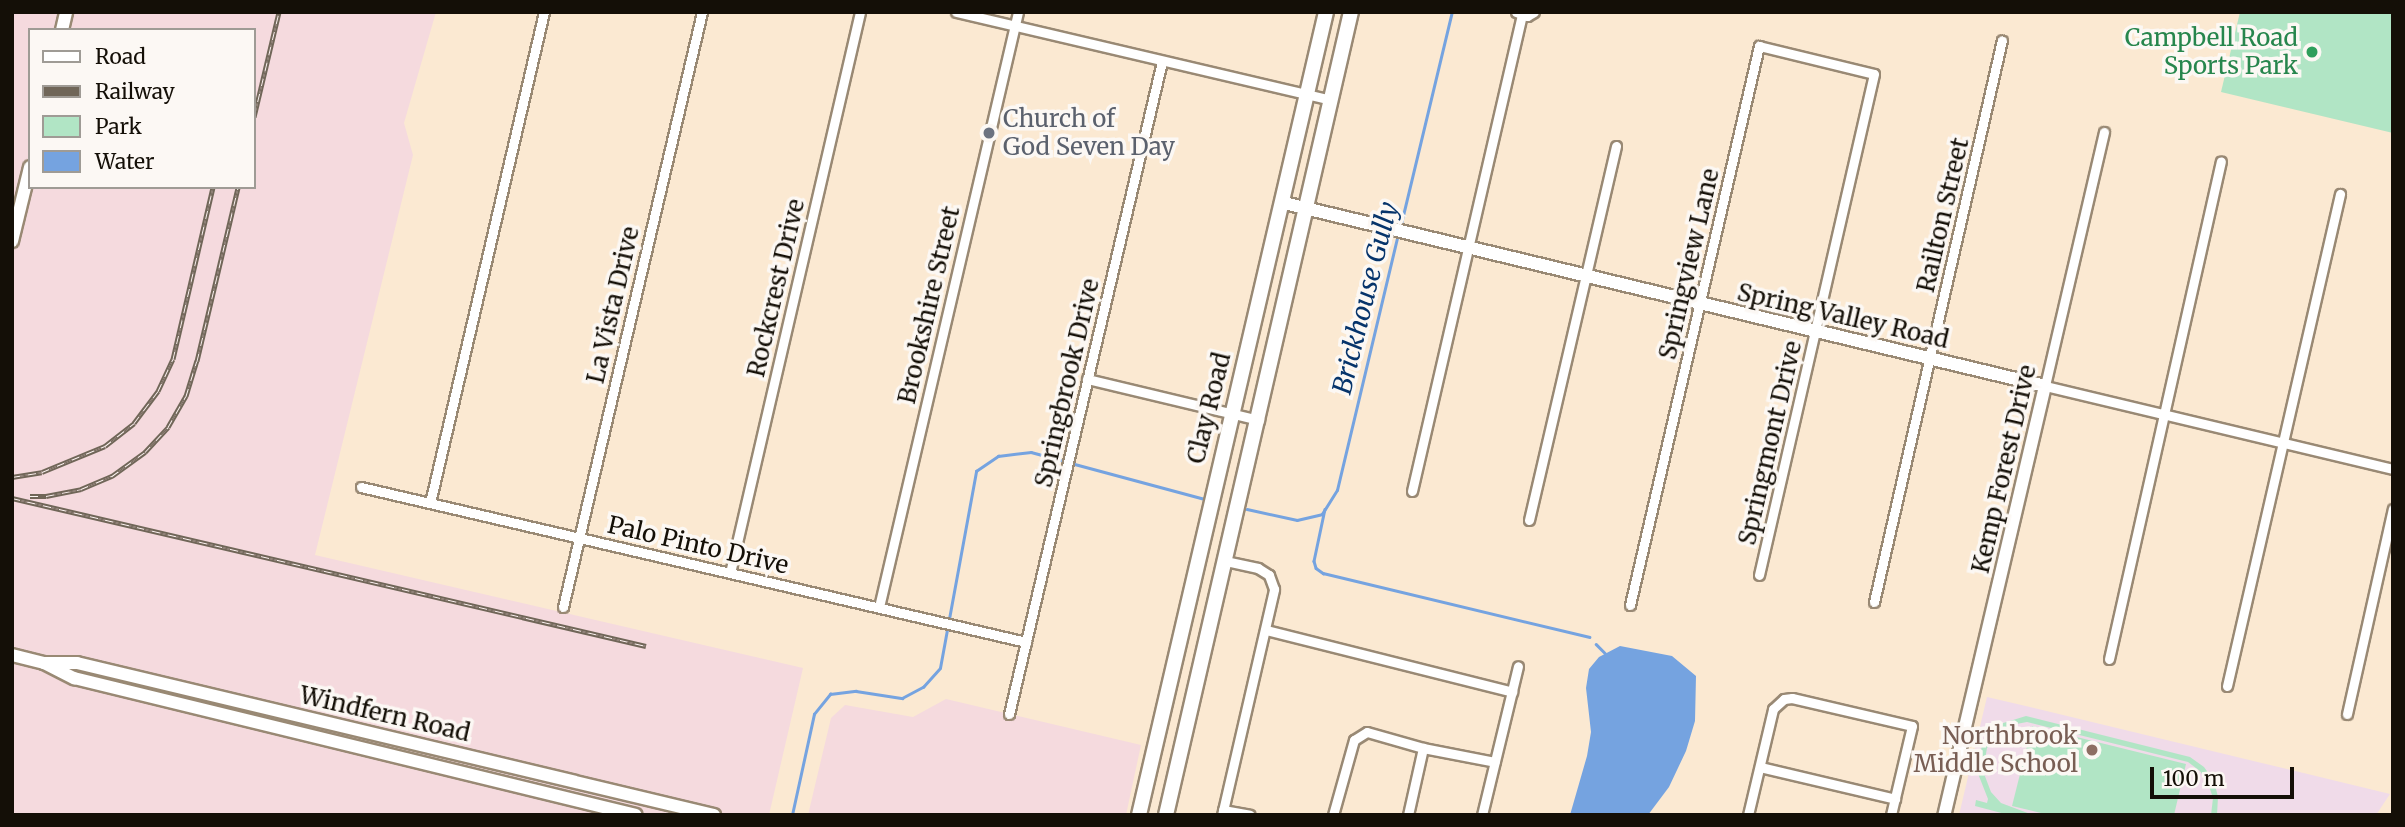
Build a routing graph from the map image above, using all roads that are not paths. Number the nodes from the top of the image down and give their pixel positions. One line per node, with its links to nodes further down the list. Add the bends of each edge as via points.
1 (544, 12): 38 (street)
2 (702, 12): 41 (street, La Vista Drive)
3 (860, 12): 43 (street, Rockcrest Drive)
4 (956, 12): 10 (street)
5 (1018, 12): 10 (street, Brookshire Street)
6 (1326, 12): 14 (main road, Clay Road)
7 (1351, 12): 15 (main road, Clay Road)
8 (1534, 12): 9 (street)
9 (1519, 14): 24 (street)
10 (1015, 26): 12 (street); 48 (street, Brookshire Street)
11 (2002, 40): 28 (street, Railton Street)
12 (1162, 61): 14 (street); 29 (street, Springbrook Drive)
13 (1874, 74): 26 (street, Springview Lane, via 1759,46); 27 (street, Springmont Drive)
14 (1307, 95): 15 (street); 21 (main road, Clay Road)
15 (1331, 100): 22 (main road, Clay Road)
16 (2104, 132): 30 (street, Kemp Forest Drive)
17 (1616, 146): 25 (street)
18 (2221, 161): 32 (street)
19 (28, 175): 23 (street)
20 (2340, 194): 34 (street)
21 (1284, 203): 22 (street, Spring Valley Road); 31 (main road, Clay Road)
22 (1307, 209): 24 (street, Spring Valley Road); 33 (main road, Clay Road)
23 (12, 241)
24 (1468, 247): 25 (street, Spring Valley Road); 37 (street)
25 (1586, 276): 26 (street, Spring Valley Road); 40 (street)
26 (1699, 303): 27 (street, Spring Valley Road); 46 (street, Springview Lane)
27 (1815, 331): 28 (street, Spring Valley Road); 44 (street, Springmont Drive)
28 (1930, 358): 30 (street, Spring Valley Road); 45 (street, Railton Street)
29 (1087, 379): 31 (street); 50 (street, Springbrook Drive)
30 (2045, 386): 32 (street, Spring Valley Road); 76 (street, Kemp Forest Drive)
31 (1231, 414): 33 (street); 57 (main road, Clay Road)
32 (2163, 414): 34 (street, Spring Valley Road); 52 (street)
33 (1259, 420): 42 (main road, Clay Road)
34 (2282, 443): 35 (street, Spring Valley Road); 55 (street)
35 (2393, 469)
36 (361, 487): 38 (street, Palo Pinto Drive)
37 (1412, 491)
38 (430, 503): 41 (street, Palo Pinto Drive)
39 (2393, 509): 59 (street)
40 (1529, 520)
41 (579, 537): 43 (street, Palo Pinto Drive); 47 (street, La Vista Drive)
42 (1224, 561): 49 (street, via 1269,575 1274,589); 60 (main road, Clay Road)
43 (730, 573): 48 (street, Palo Pinto Drive)
44 (1759, 575)
45 (1874, 602)
46 (1630, 605)
47 (563, 607)
48 (879, 607): 50 (street, Palo Pinto Drive)
49 (1266, 630): 56 (street); 65 (street)
50 (1026, 642): 58 (street, Springbrook Drive)
51 (12, 655): 53 (street, Windfern Road)
52 (2109, 659)
53 (44, 663): 66 (street, Windfern Road, via 74,678); 67 (street, Windfern Road, via 77,663)
54 (1518, 666): 56 (street)
55 (2227, 686)
56 (1512, 692): 62 (street)
57 (1164, 713): 60 (main road); 68 (main road, Clay Road)
58 (1009, 714)
59 (2347, 714)
60 (1186, 721): 69 (main road, Clay Road)
61 (1423, 748): 62 (street); 71 (street, via 1367,732 1354,740); 72 (street)
62 (1495, 762): 73 (street)
63 (1760, 767): 64 (street); 64 (street, via 1773,709 1784,699 1912,726); 74 (street)
64 (1895, 799): 75 (street)
65 (1223, 812): 70 (street)
66 (636, 815)
67 (715, 815)
68 (1139, 815)
69 (1166, 815)
70 (1250, 815)
71 (1333, 815)
72 (1408, 815)
73 (1482, 815)
74 (1748, 815)
75 (1891, 815)
76 (1944, 815)

